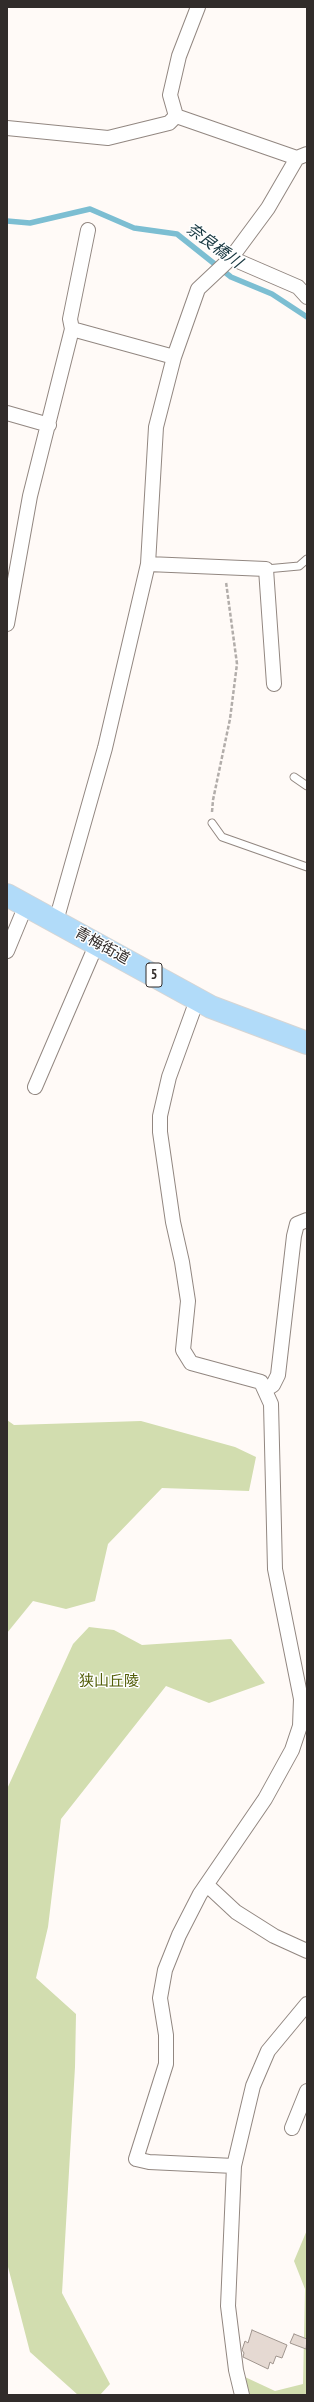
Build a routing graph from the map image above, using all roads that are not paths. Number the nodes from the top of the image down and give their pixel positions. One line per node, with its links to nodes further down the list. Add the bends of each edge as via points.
1 (198, 7): 2 (street, via 179,56 170,96)
2 (176, 116): 3 (street, via 169,123 108,138); 4 (street)
3 (7, 128)
4 (302, 156): 6 (street)
5 (88, 230): 8 (street, via 70,319)
6 (230, 259): 7 (street, via 298,287); 9 (street, via 198,289)
7 (307, 297)
8 (72, 329): 9 (street); 11 (street)
9 (174, 357): 13 (street, via 156,427)
10 (7, 413): 11 (street)
11 (49, 426): 15 (street, via 30,496)
12 (307, 559): 14 (lane, via 299,566)
13 (148, 564): 14 (street); 23 (street, via 106,748)
14 (266, 570): 16 (street)
15 (7, 624)
16 (274, 684)
17 (294, 777): 18 (lane)
18 (307, 786)
19 (212, 823): 20 (lane, via 222,837)
20 (307, 867)
21 (7, 895): 22 (main road, 青梅街道 / 5)
22 (26, 905): 23 (main road, 青梅街道 / 5); 25 (street)
23 (56, 921): 24 (main road, 青梅街道 / 5)
24 (97, 943): 26 (main road, 青梅街道 / 5); 28 (street)
25 (7, 951)
26 (197, 1000): 27 (main road, 青梅街道 / 5, via 236,1018); 30 (street, via 169,1077 160,1116 173,1222 188,1301 183,1350 191,1363 261,1382)
27 (307, 1043)
28 (35, 1087)
29 (307, 1220): 30 (street, via 297,1224 294,1236 278,1375 273,1384)
30 (265, 1390): 31 (street, via 271,1404 275,1569 302,1699 300,1726 292,1750 265,1799)
31 (207, 1885): 32 (street, via 236,1912 274,1936); 36 (street, via 179,1935 166,1970 160,1998 166,2034 166,2064 136,2159 149,2162)
32 (307, 1952)
33 (307, 2004): 36 (street, via 268,2051 253,2086)
34 (307, 2091): 35 (street)
35 (292, 2128)
36 (234, 2166): 37 (street, via 228,2306 236,2370)
37 (242, 2395)

